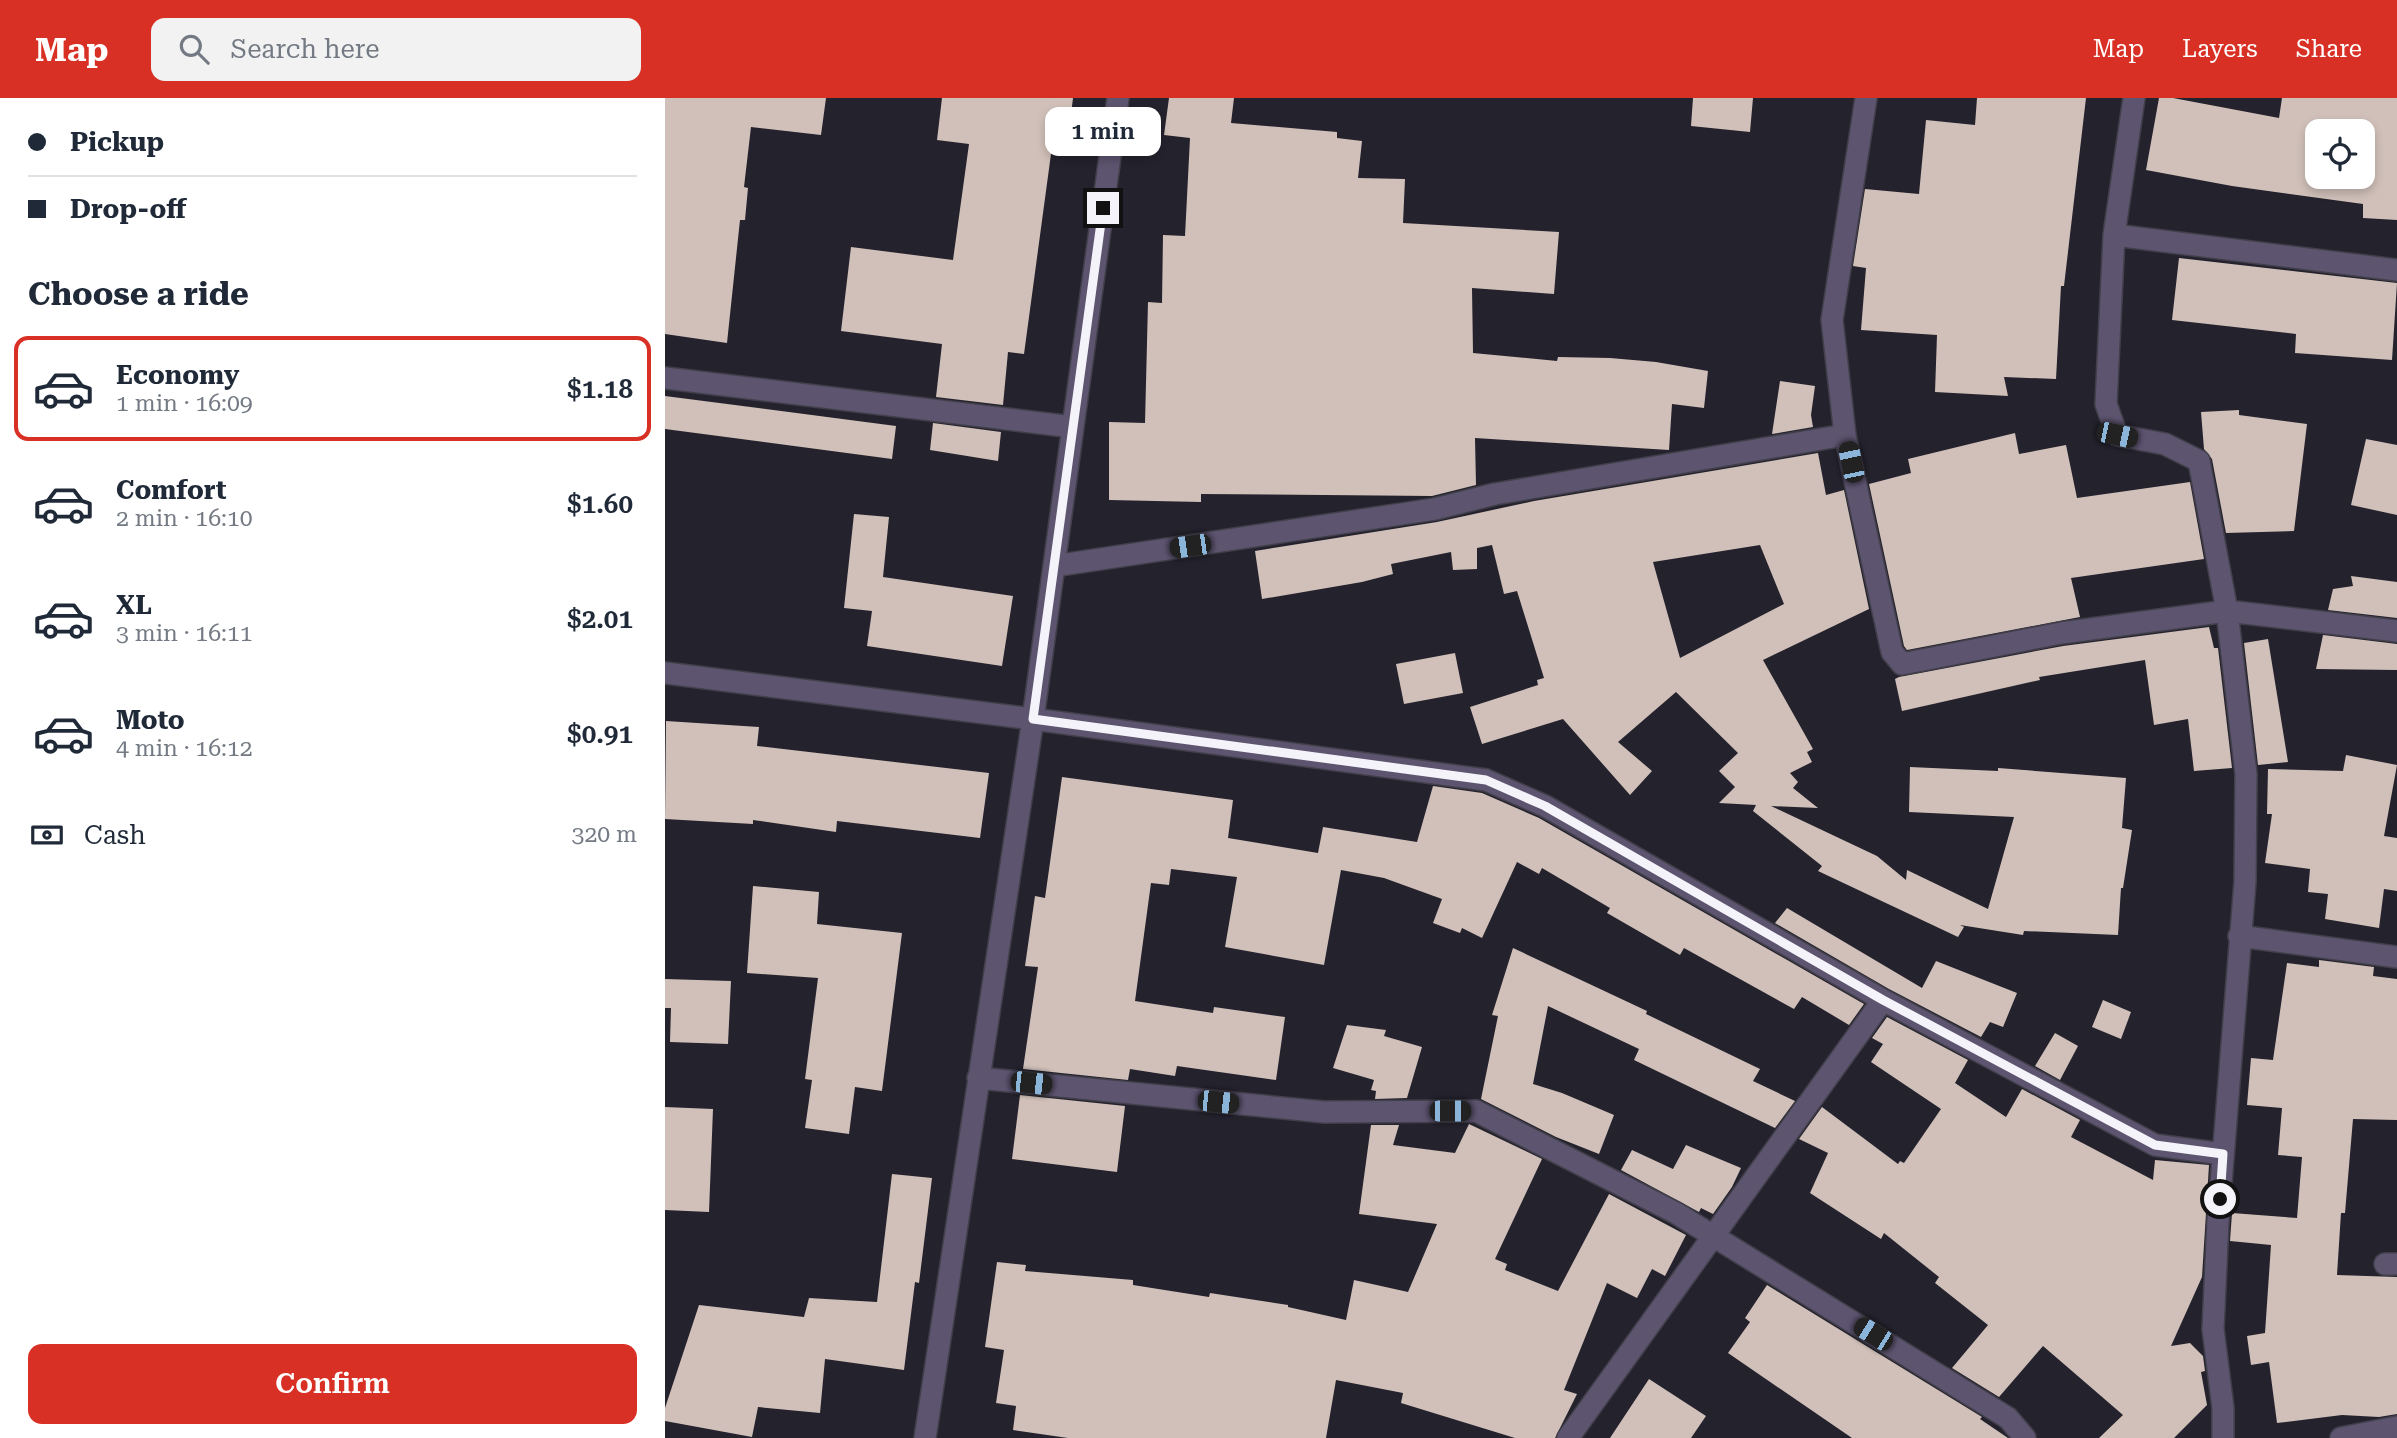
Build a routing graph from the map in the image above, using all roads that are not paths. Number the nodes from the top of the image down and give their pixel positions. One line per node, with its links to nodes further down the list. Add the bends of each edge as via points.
1 (1118, 98): 7 (street)
2 (1866, 98): 8 (street, via 1832,320)
3 (2133, 98): 4 (street)
4 (2114, 234): 5 (street); 10 (street, via 2106,404 2117,435 2165,444 2199,461)
5 (2397, 270)
6 (665, 379): 7 (street)
7 (1073, 427): 9 (street)
8 (1845, 435): 9 (street, via 1495,494 1435,509); 10 (street, via 1892,652 1902,664 2061,633)
9 (1054, 566): 13 (street)
10 (2227, 611): 11 (street); 14 (street, via 2246,774 2245,882)
11 (2397, 631)
12 (665, 673): 13 (street)
13 (1033, 719): 16 (street, via 1486,780 1545,806); 17 (street)
14 (2239, 936): 15 (street); 18 (street)
15 (2397, 957)
16 (1883, 1000): 18 (street, via 2155,1145); 19 (street)
17 (978, 1078): 19 (street, via 1324,1112 1476,1111); 21 (street)
18 (2223, 1154): 24 (street, via 2213,1329)
19 (1714, 1236): 22 (street); 23 (street, via 2008,1418)
20 (2397, 1427): 25 (street)
21 (925, 1438)
22 (1568, 1438)
23 (2025, 1438)
24 (2223, 1438)
25 (2341, 1438)

